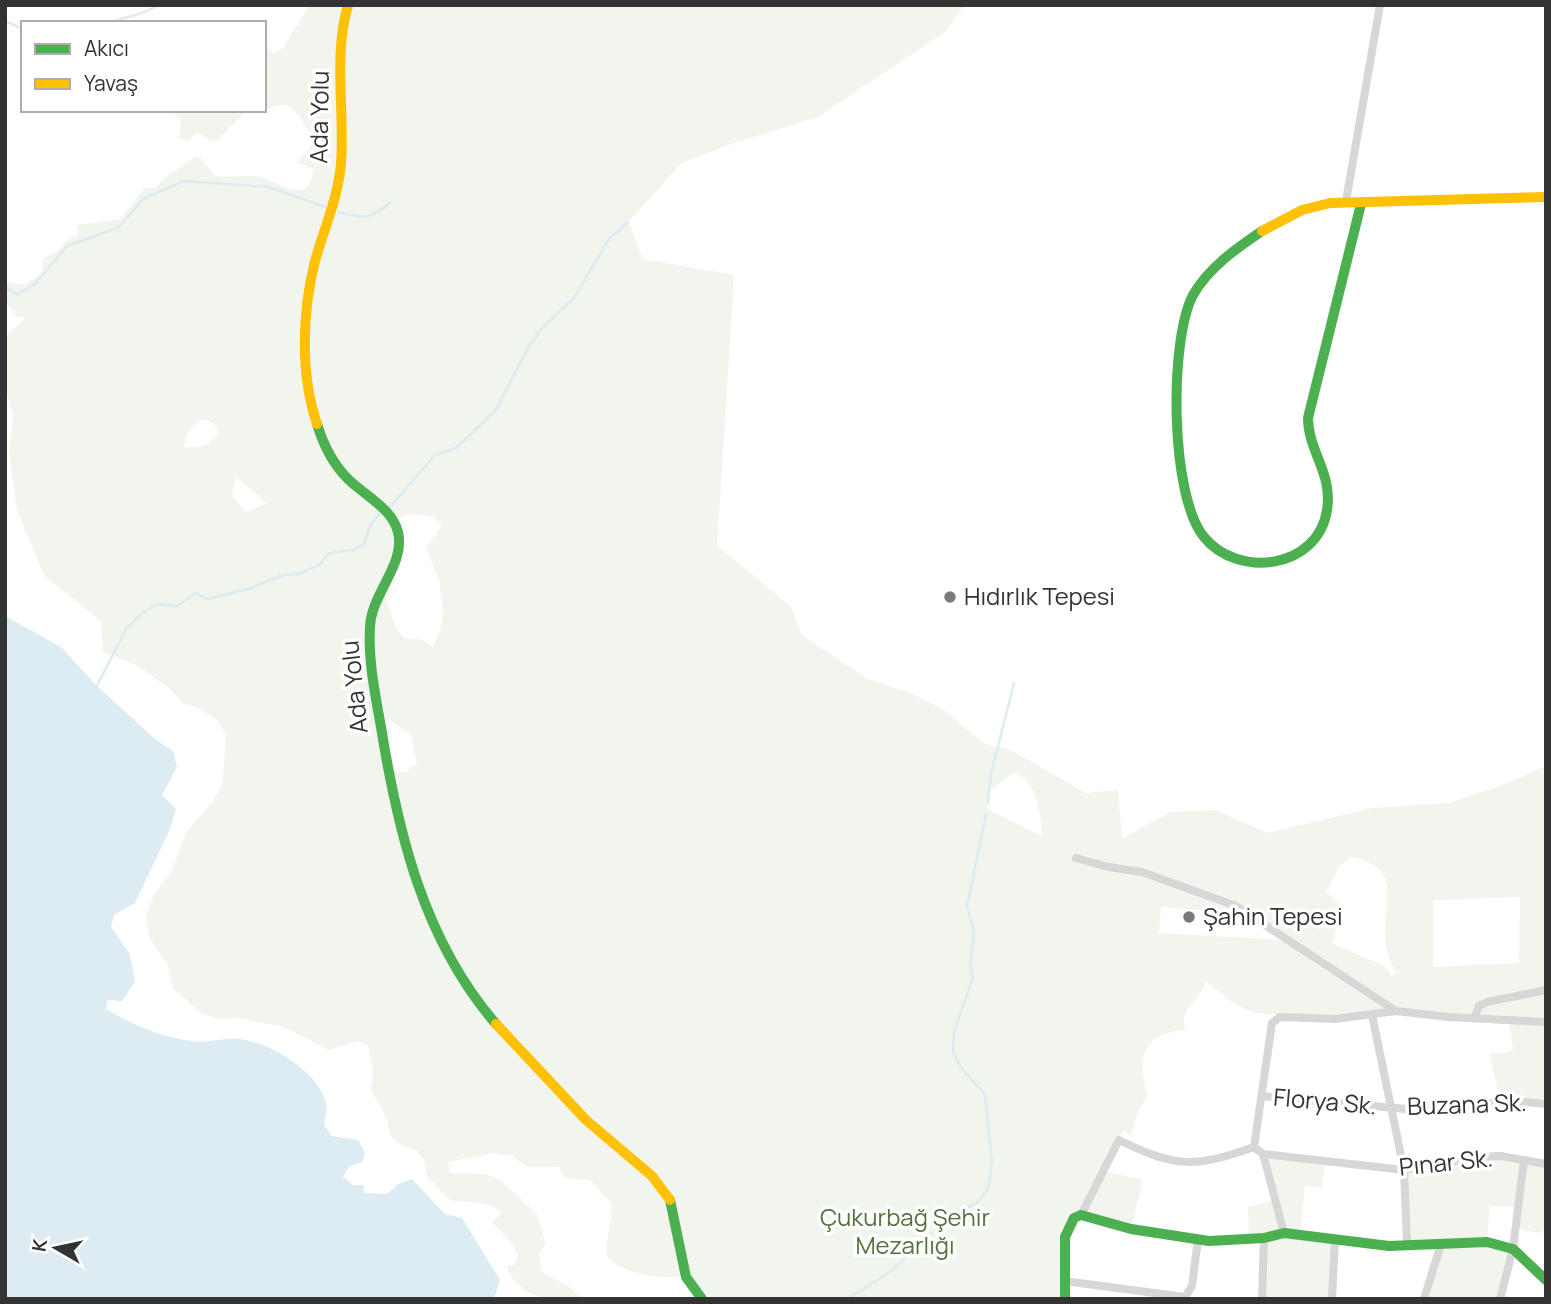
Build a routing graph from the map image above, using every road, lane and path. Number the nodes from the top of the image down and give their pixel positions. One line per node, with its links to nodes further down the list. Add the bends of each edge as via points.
1 (348, 5): 31 (street, Ada Yolu, via 342,29 341,170 309,292 308,364 312,405 326,448 346,477 392,520 399,534 397,556 373,607 370,637 381,736 412,867 434,928 470,993 594,1129 645,1168 666,1191 677,1215 684,1274)
2 (1380, 5): 4 (street)
3 (1546, 197): 5 (street)
4 (1346, 201): 5 (street); 5 (street, via 1308,206 1278,219 1211,268 1187,307 1180,330 1177,459 1185,501 1195,525 1211,543 1225,556 1243,563 1282,560 1304,550 1318,537 1327,515 1329,490 1308,425)
5 (1361, 204)
6 (1076, 858): 8 (street, via 1142,872 1237,906)
7 (1546, 990): 10 (street, via 1487,1002 1479,1006)
8 (1396, 1011): 9 (street); 10 (street)
9 (1371, 1015): 12 (street, via 1280,1017 1272,1023); 14 (street)
10 (1474, 1018): 11 (street)
11 (1546, 1022)
12 (1262, 1096): 14 (street, Florya Sk.); 15 (street)
13 (1546, 1104): 14 (street, Buzana Sk., via 1513,1101 1418,1110)
14 (1389, 1108): 19 (street)
15 (1254, 1147): 16 (street); 20 (street, via 1188,1164 1154,1157 1119,1140)
16 (1263, 1154): 19 (street, Pınar Sk.); 21 (street)
17 (1524, 1160): 18 (street, Pınar Sk.); 19 (street, Pınar Sk., via 1478,1157); 27 (street)
18 (1546, 1164)
19 (1404, 1170): 26 (street)
20 (1081, 1215): 24 (street); 29 (street, via 1074,1218 1065,1237)
21 (1284, 1233): 22 (street); 23 (street)
22 (1264, 1238): 24 (street); 33 (street)
23 (1335, 1239): 26 (street); 34 (street)
24 (1198, 1240): 30 (street, via 1190,1291)
25 (1441, 1244): 26 (street); 27 (street, via 1472,1240); 35 (street)
26 (1406, 1245)
27 (1513, 1249): 28 (street); 36 (street)
28 (1546, 1280)
29 (1064, 1281): 30 (street); 32 (street)
30 (1174, 1298)
31 (702, 1299)
32 (1065, 1299)
33 (1262, 1299)
34 (1332, 1299)
35 (1424, 1299)
36 (1500, 1299)

